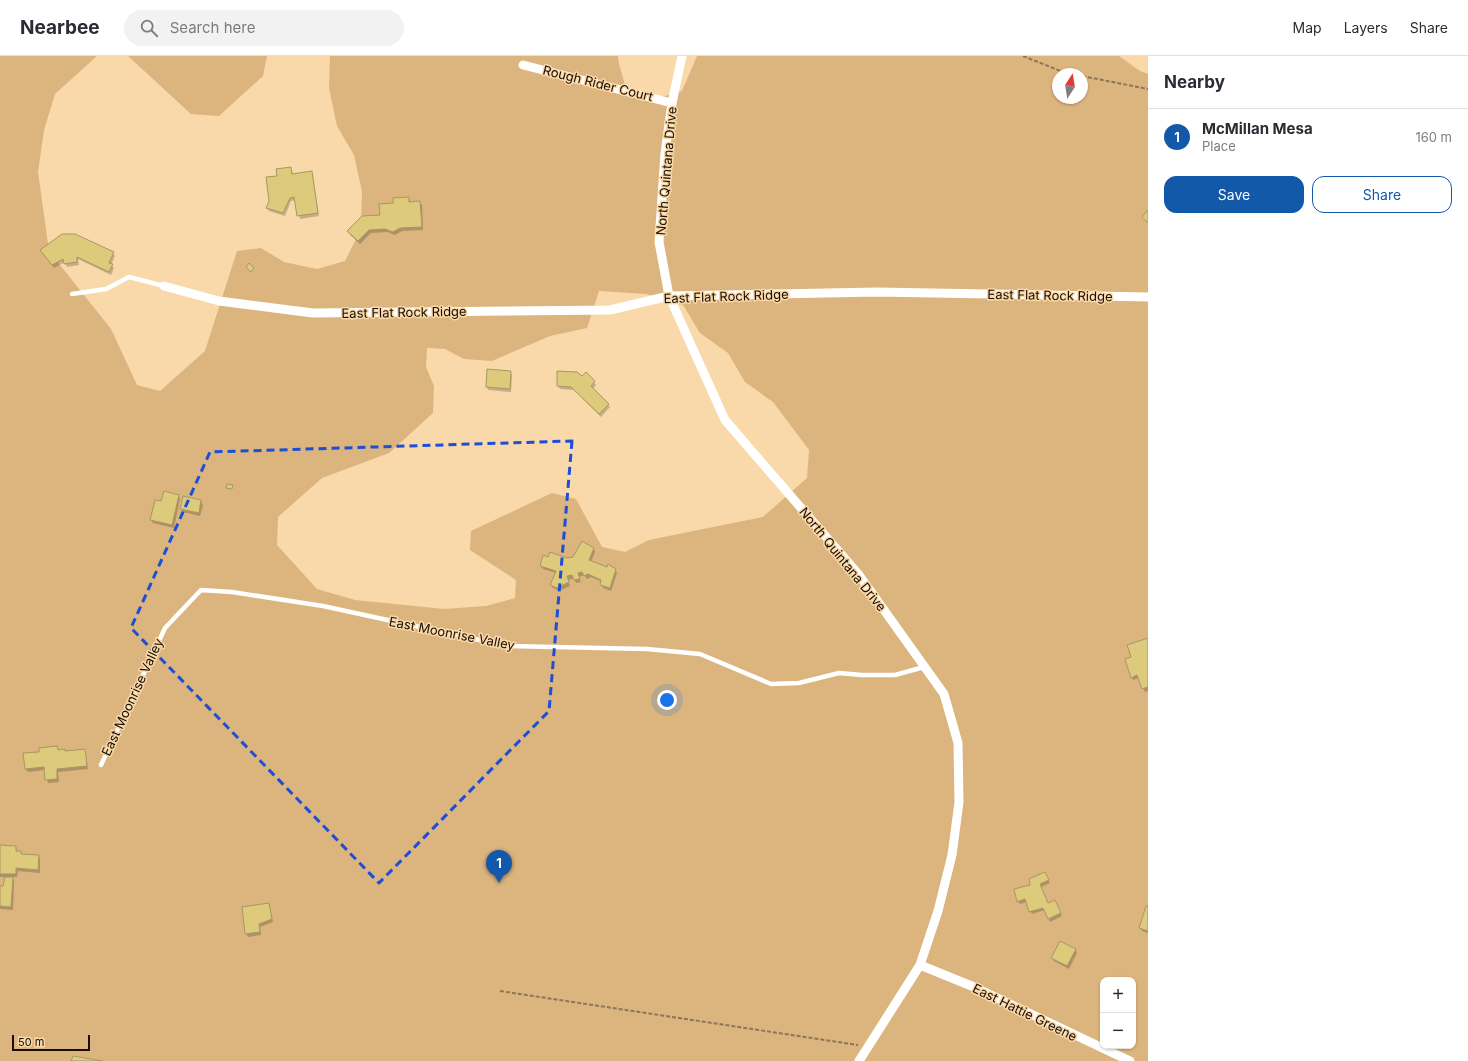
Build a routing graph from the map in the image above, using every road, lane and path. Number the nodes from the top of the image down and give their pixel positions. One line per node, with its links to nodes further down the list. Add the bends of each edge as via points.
1 (682, 56): 7 (street, North Quintana Drive)
2 (1023, 56): 4 (path)
3 (523, 65): 7 (street, Rough Rider Court)
4 (1053, 68)
5 (1088, 77): 6 (path)
6 (1148, 89)
7 (672, 103): 10 (street, North Quintana Drive, via 665,153 659,242)
8 (164, 286): 9 (lane, via 129,277 106,289); 10 (street, East Flat Rock Ridge, via 219,301 313,313 610,310)
9 (72, 294)
10 (669, 296): 11 (street, East Flat Rock Ridge, via 877,292); 12 (street, North Quintana Drive, via 725,420 859,575)
11 (1148, 297)
12 (924, 667): 13 (lane, East Moonrise Valley, via 895,676 839,673 799,683 771,684 700,654 647,649 507,646 324,606 232,592 201,590 165,628); 14 (street, North Quintana Drive, via 944,694 958,743 960,802 938,911)
13 (101, 765)
14 (920, 966): 16 (street, North Quintana Drive); 18 (street, East Hattie Greene, via 974,987)
15 (500, 991): 16 (path)
16 (869, 1047): 17 (street, North Quintana Drive)
17 (860, 1061)
18 (1130, 1061)

